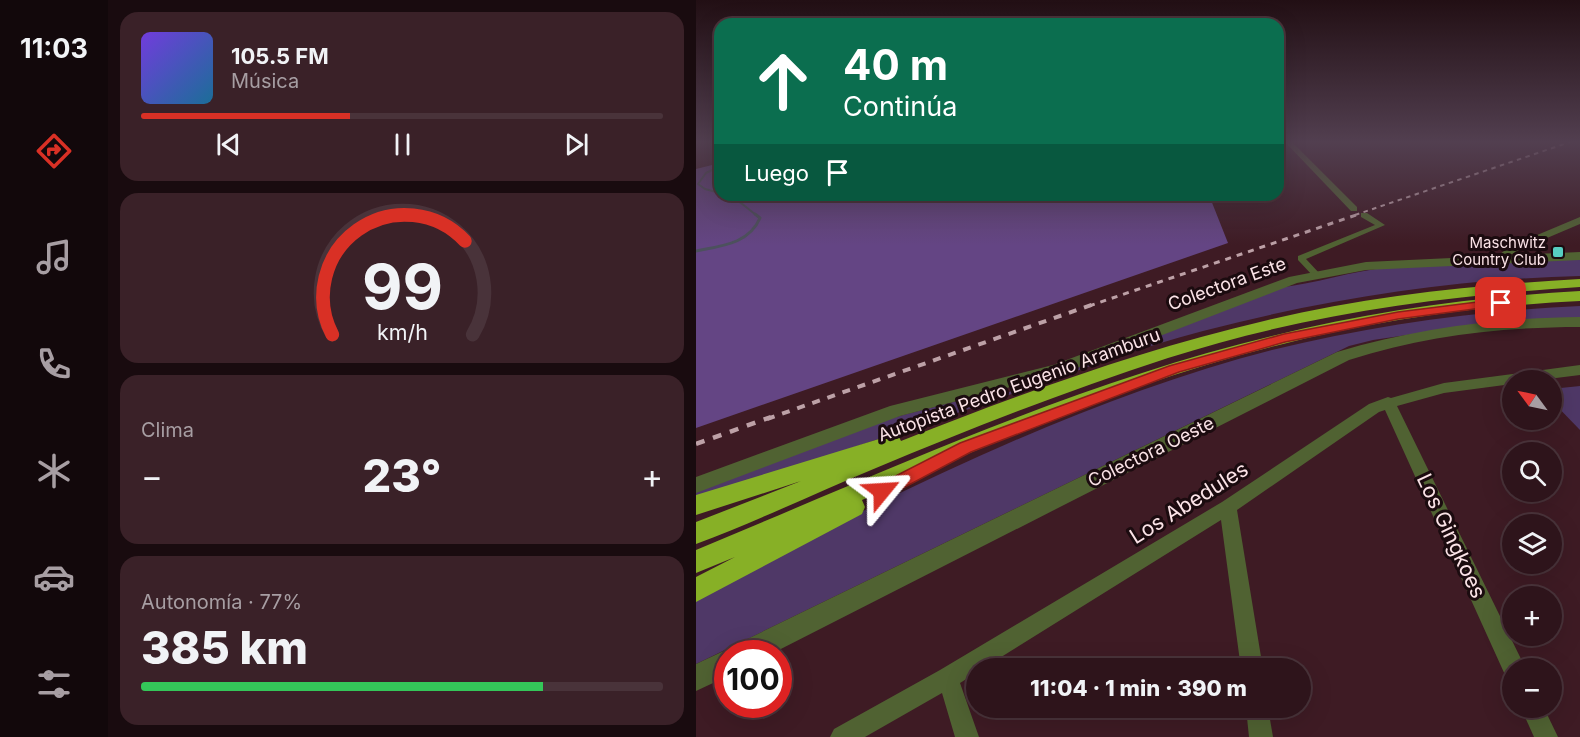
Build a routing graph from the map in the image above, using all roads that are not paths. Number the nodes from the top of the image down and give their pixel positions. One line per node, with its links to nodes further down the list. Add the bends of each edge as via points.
1 (1322, 176): 2 (street)
2 (1354, 209)
3 (1364, 215): 7 (street, via 1381,225 1301,258)
4 (1580, 220): 6 (street)
5 (1580, 256): 6 (street, Colectora Este)
6 (1498, 259): 7 (street, Colectora Este, via 1366,266)
7 (1316, 274): 15 (street, Colectora Este, via 1058,369 896,411)
8 (1580, 283): 13 (highway, Autopista Pedro Eugenio Aramburu, via 1429,296 1275,323 1164,352)
9 (1580, 296): 14 (highway, Autopista Pedro Eugenio Aramburu, via 1445,309 1284,338 1142,380)
10 (1580, 322): 21 (street, Colectora Oeste, via 1534,323 1392,341 1343,356)
11 (1580, 370): 12 (street, Los Abedules, via 1444,388)
12 (1388, 402): 17 (street, Los Abedules); 23 (street, Los Gingkoes)
13 (1006, 408): 16 (highway); 18 (highway, Autopista Pedro Eugenio Aramburu)
14 (965, 448): 19 (highway, Autopista Pedro Eugenio Aramburu); 20 (highway)
15 (696, 485)
16 (696, 505)
17 (1228, 507): 22 (street); 26 (street, Los Abedules)
18 (696, 533)
19 (696, 562)
20 (696, 590)
21 (772, 640)
22 (1250, 658)
23 (1509, 658)
24 (714, 669): 25 (street)
25 (696, 678)
26 (948, 678): 29 (street, Los Abedules); 30 (street)
27 (1259, 718): 31 (street)
28 (1537, 718): 32 (street)
29 (842, 737)
30 (967, 737)
31 (1262, 737)
32 (1546, 737)

